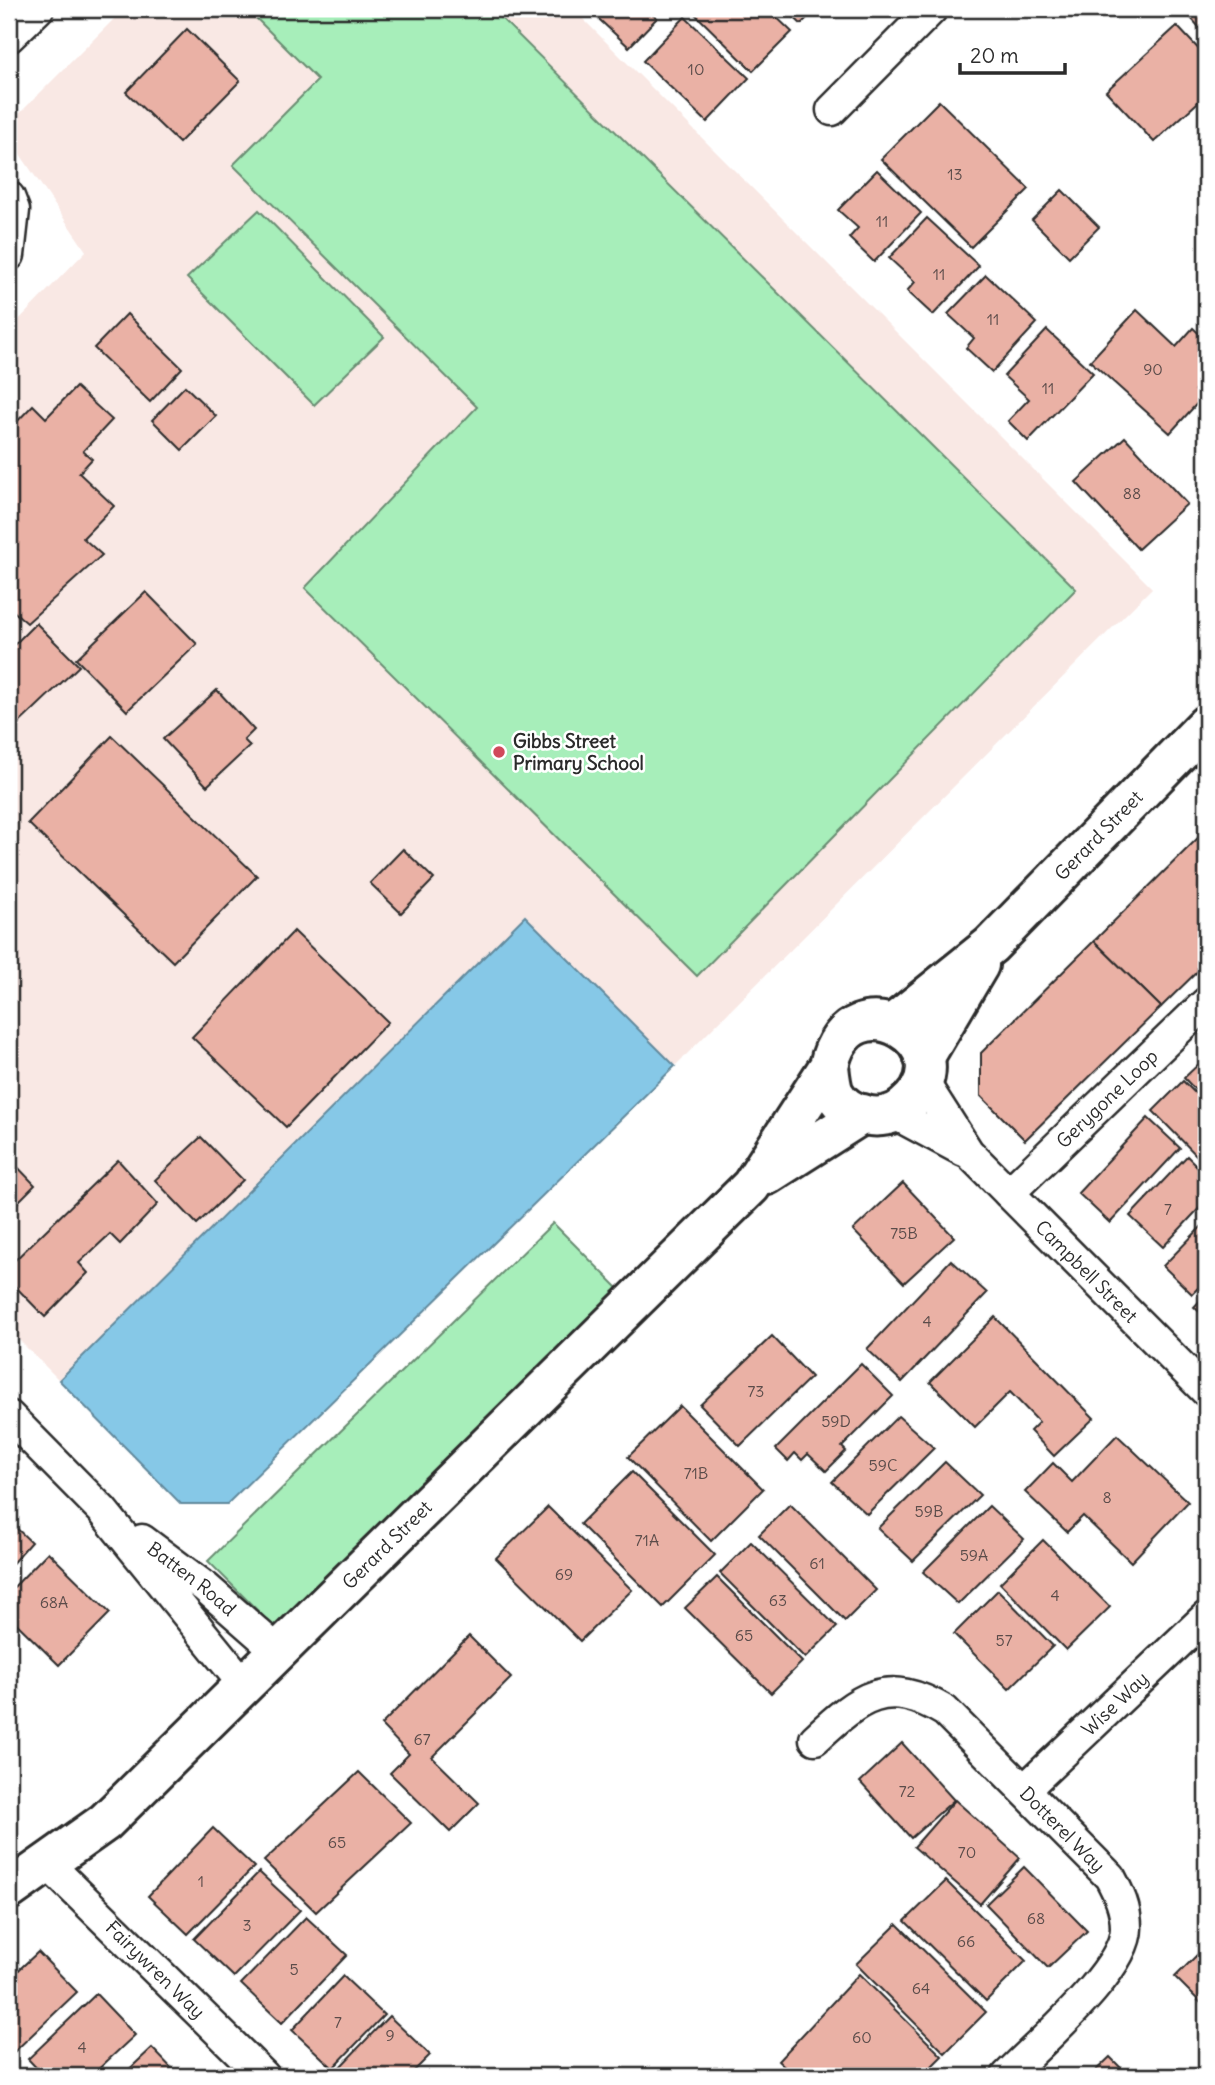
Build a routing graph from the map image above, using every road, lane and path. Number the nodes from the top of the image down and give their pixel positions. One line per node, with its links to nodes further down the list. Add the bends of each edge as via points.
1 (38, 9): 3 (street)
2 (932, 9): 4 (street)
3 (9, 37)
4 (832, 110)
5 (9, 197): 6 (street, via 13,210)
6 (9, 255)
7 (1206, 724): 8 (street, Gerard Street)
8 (991, 945): 10 (street, Gerard Street); 12 (street, Gerard Street)
9 (1206, 1003): 16 (street, Gerygone Loop)
10 (894, 1023): 11 (street, via 874,1020 853,1027 832,1052); 12 (street, via 922,1049)
11 (829, 1066): 13 (street, via 833,1091 845,1107); 15 (street, Gerard Street)
12 (924, 1071): 13 (street, via 918,1095); 14 (street, Campbell Street)
13 (879, 1114): 14 (street, Campbell Street); 15 (street, Gerard Street)
14 (968, 1152): 16 (street, Campbell Street)
15 (751, 1186): 21 (street, Gerard Street)
16 (1009, 1193): 17 (street, Campbell Street)
17 (1206, 1391)
18 (9, 1416): 19 (street, Batten Road)
19 (102, 1510): 21 (street, Batten Road, via 205,1587); 22 (street, Batten Road)
20 (1206, 1618): 24 (street, Wise Way)
21 (279, 1652): 22 (street, Gerard Street)
22 (245, 1686): 25 (street, Gerard Street, via 105,1822)
23 (815, 1739): 24 (street, Dotterel Way, via 851,1706 872,1695 922,1697 945,1712)
24 (1025, 1789): 28 (street, Dotterel Way, via 1110,1878 1124,1903 1127,1930 1118,1958 1100,1982)
25 (47, 1863): 26 (street, Gerard Street); 27 (street, Fairywren Way)
26 (9, 1890)
27 (264, 2076)
28 (1007, 2076)

